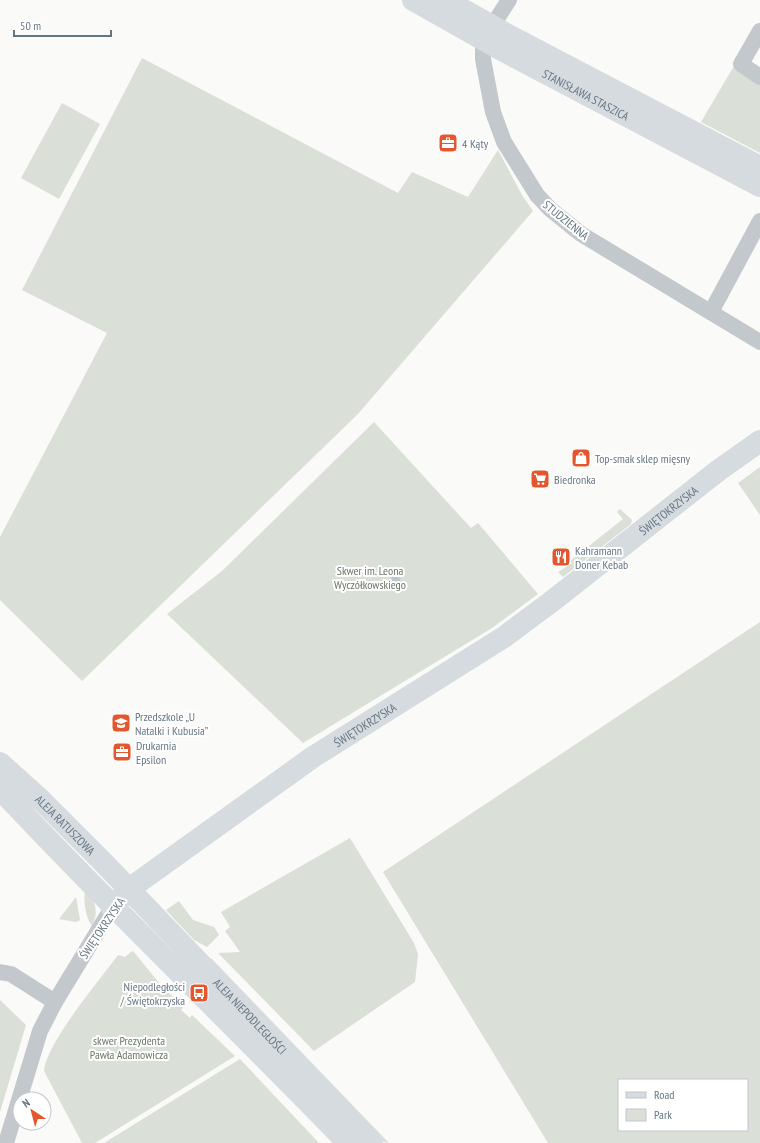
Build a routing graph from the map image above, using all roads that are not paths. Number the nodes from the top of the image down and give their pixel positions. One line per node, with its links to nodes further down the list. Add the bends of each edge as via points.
1 (413, 0): 5 (street, STANISŁAWA STASZICA)
2 (446, 0): 5 (street, STANISŁAWA STASZICA)
3 (509, 0): 5 (street)
4 (760, 30): 6 (street, via 741,64)
5 (488, 33): 7 (street, STANISŁAWA STASZICA); 8 (street, STANISŁAWA STASZICA); 10 (street, STUDZIENNA, via 484,59 493,112 504,142 537,195 550,209 582,234)
6 (760, 77)
7 (760, 167)
8 (760, 186)
9 (760, 221): 10 (street)
10 (711, 312): 11 (street, STUDZIENNA)
11 (760, 342)
12 (760, 441): 15 (street, ŚWIĘTOKRZYSKA, via 504,637 313,757)
13 (0, 763): 15 (street, ALEJA RATUSZOWA, via 41,800)
14 (0, 789): 16 (street, ALEJA RATUSZOWA)
15 (129, 889): 16 (street, ŚWIĘTOKRZYSKA); 21 (street, ALEJA NIEPODLEGŁOŚCI)
16 (112, 908): 18 (street, ŚWIĘTOKRZYSKA); 20 (street, ALEJA NIEPODLEGŁOŚCI, via 271,1063)
17 (0, 972): 18 (street, via 11,974)
18 (55, 1002): 19 (street, ŚWIĘTOKRZYSKA, via 40,1031)
19 (6, 1143)
20 (348, 1143)
21 (372, 1143)

